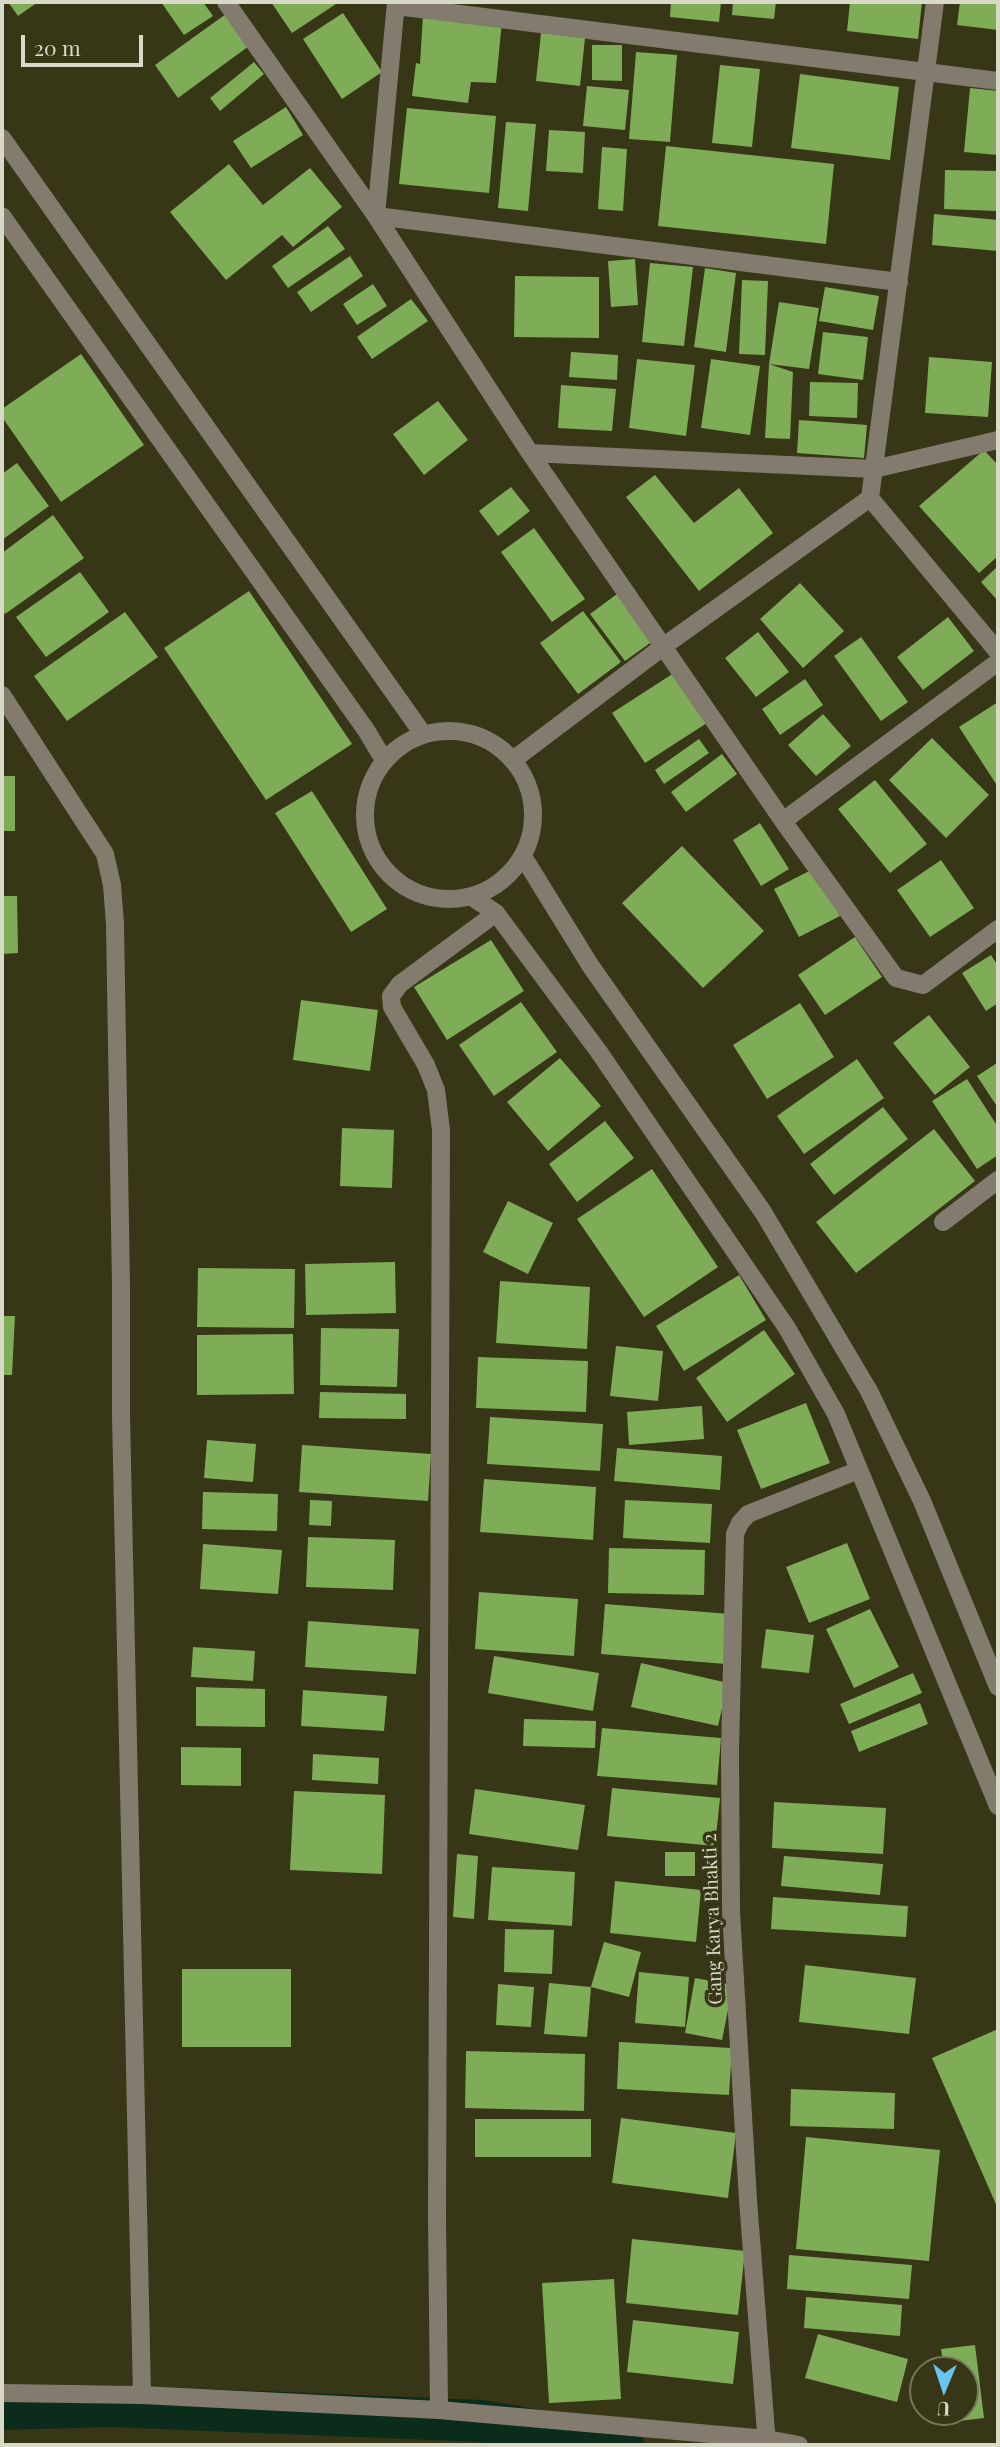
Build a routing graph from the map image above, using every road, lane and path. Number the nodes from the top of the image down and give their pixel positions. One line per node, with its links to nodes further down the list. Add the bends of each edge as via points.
1 (226, 2): 8 (street)
2 (934, 2): 4 (street)
3 (396, 4): 4 (street); 8 (street)
4 (926, 71): 5 (street); 9 (street)
5 (998, 81)
6 (2, 138): 18 (street)
7 (2, 216): 19 (street)
8 (376, 216): 9 (street); 11 (street)
9 (899, 282): 12 (street)
10 (998, 440): 12 (street)
11 (530, 453): 12 (street); 14 (street)
12 (874, 469): 13 (street)
13 (870, 498): 14 (street); 15 (street)
14 (664, 646): 20 (street); 21 (street)
15 (998, 652)
16 (998, 662): 21 (street)
17 (2, 695): 32 (street, via 105,854 114,911)
18 (423, 734): 19 (street); 20 (street, via 449,729 474,733 502,747)
19 (384, 760): 23 (street, via 365,803 368,840 381,866 402,886 431,898)
20 (513, 760): 22 (street, via 524,772 535,825)
21 (783, 821): 25 (street, via 895,978 923,985)
22 (524, 858): 23 (street, via 499,885); 29 (street, via 597,976 763,1212 869,1391 922,1501)
23 (472, 897): 24 (street)
24 (496, 914): 28 (street, via 599,1052 787,1328 836,1413); 33 (street, via 400,984 391,996 392,1007 436,1090 441,1130)
25 (998, 929)
26 (998, 1180): 27 (street)
27 (943, 1222)
28 (859, 1470): 30 (street); 34 (street, Gang Karya Bhakti 2, via 748,1514 735,1534 731,1912)
29 (998, 1687)
30 (998, 1806)
31 (2, 2393): 32 (street)
32 (142, 2395): 33 (street)
33 (439, 2410): 34 (street)
34 (767, 2442): 35 (street)
35 (799, 2445)

